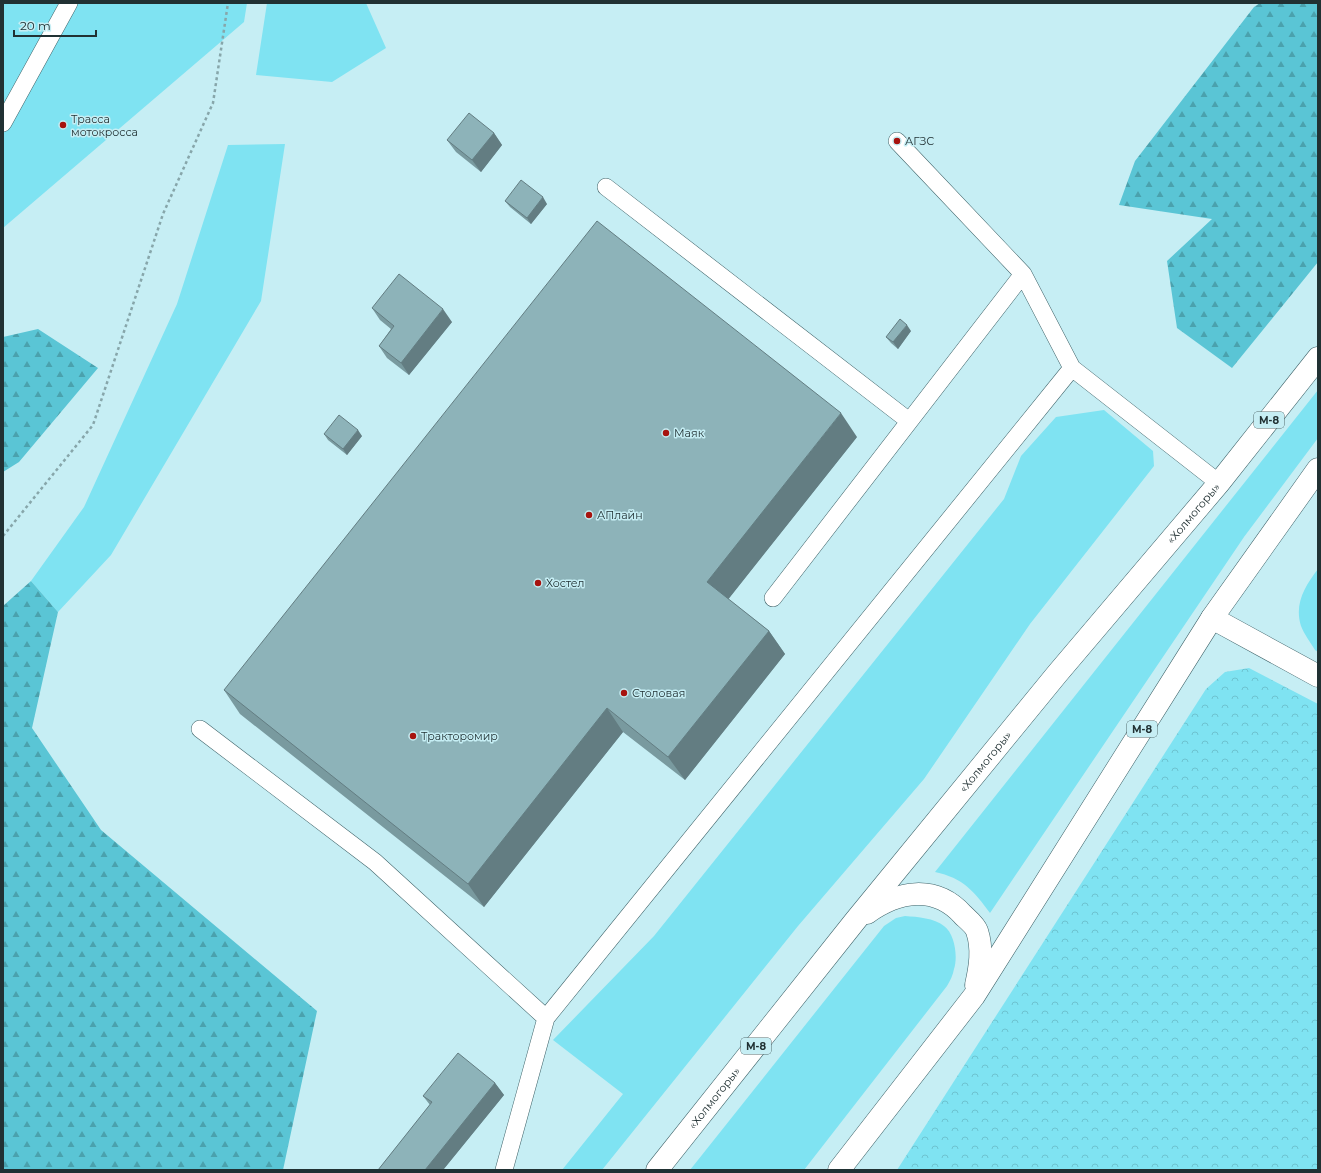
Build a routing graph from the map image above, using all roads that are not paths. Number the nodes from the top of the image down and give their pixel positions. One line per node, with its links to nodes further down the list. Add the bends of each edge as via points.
1 (69, 3): 2 (lane)
2 (3, 123)
3 (897, 141): 5 (lane)
4 (606, 187): 8 (lane)
5 (1023, 274): 7 (lane); 8 (lane)
6 (1318, 358): 10 (main road, «Холмогоры» / М-8)
7 (1072, 368): 10 (lane); 17 (lane)
8 (909, 421): 11 (lane)
9 (1318, 469): 12 (main road, М-8)
10 (1219, 483): 15 (main road, «Холмогоры» / М-8, via 1057,674)
11 (773, 598)
12 (1212, 618): 13 (main road); 16 (main road, М-8)
13 (1318, 676)
14 (200, 729): 17 (lane, via 375,862)
15 (856, 921): 16 (main road, via 879,904 906,894 932,895 955,906 977,930 982,960); 19 (main road, «Холмогоры» / М-8)
16 (974, 996): 20 (main road, М-8)
17 (546, 1018): 18 (lane)
18 (504, 1170)
19 (657, 1170)
20 (839, 1170)

